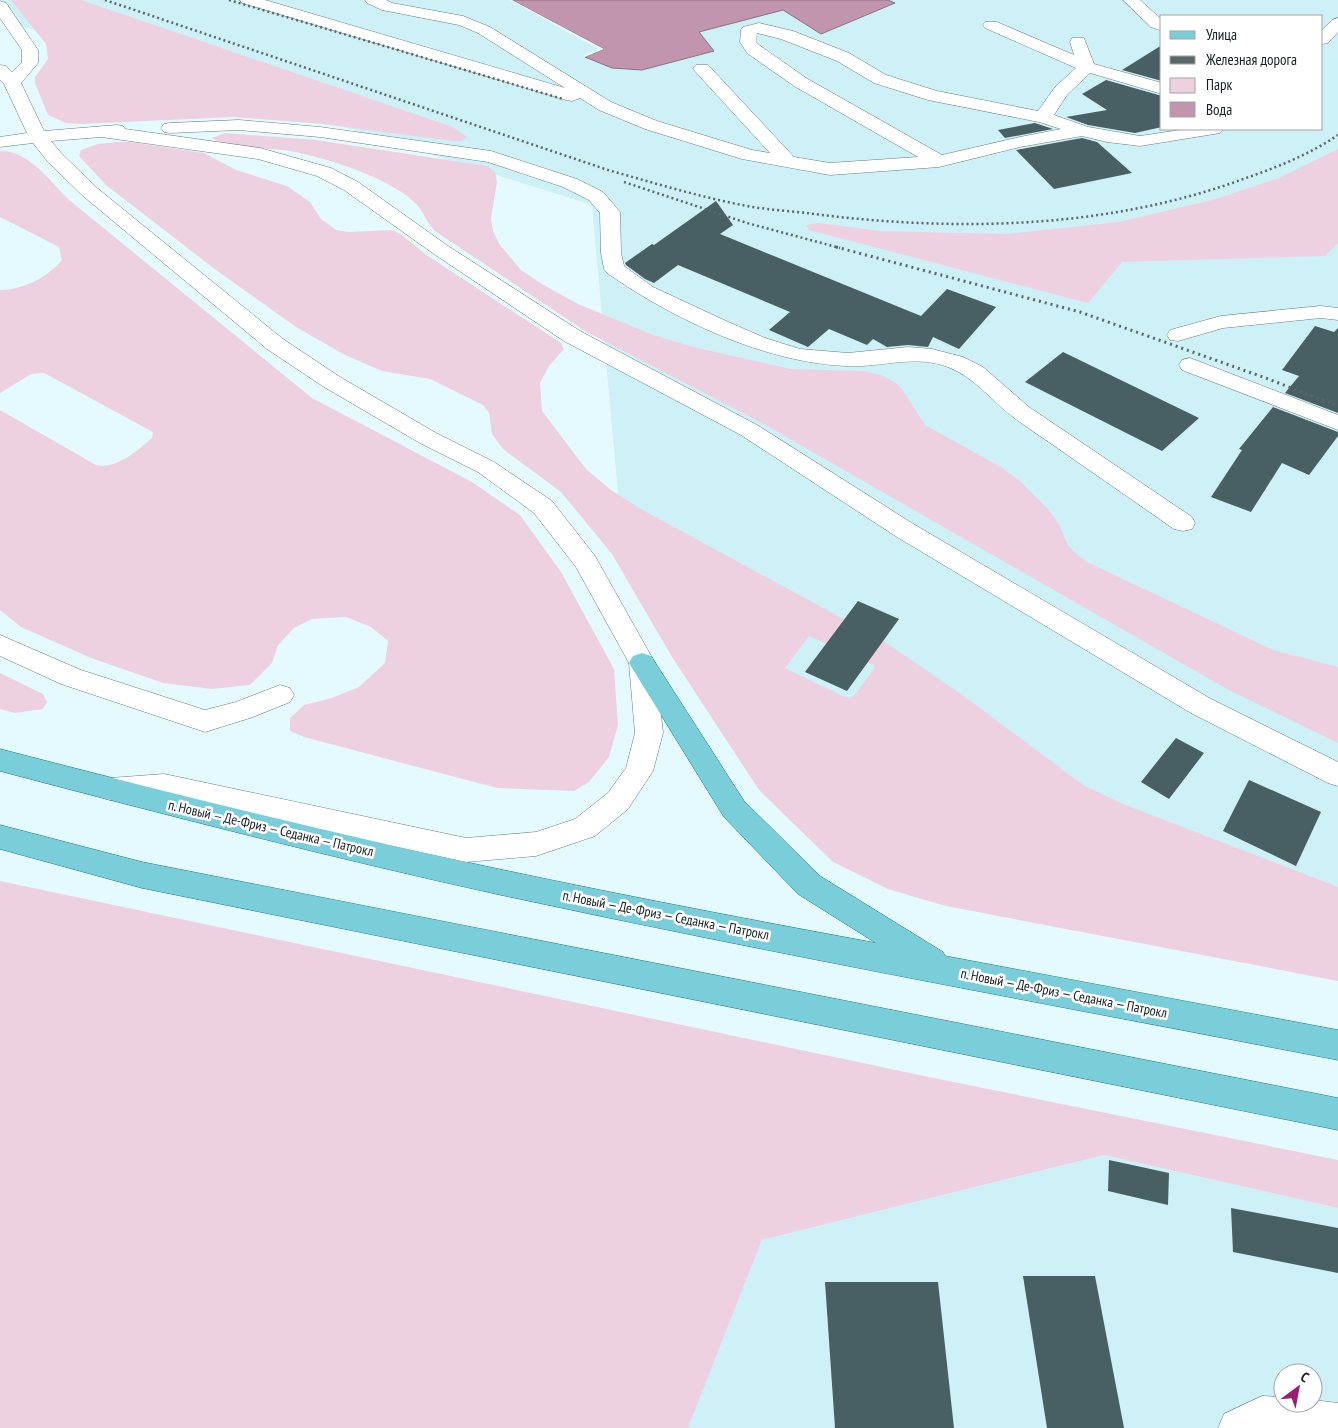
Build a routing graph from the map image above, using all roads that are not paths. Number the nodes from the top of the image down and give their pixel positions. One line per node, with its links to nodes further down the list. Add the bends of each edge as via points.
1 (248, 0): 14 (street)
2 (373, 0): 14 (street, via 388,7 463,21 484,30)
3 (1132, 0): 7 (street)
4 (0, 6): 12 (street, via 30,50 30,63)
5 (1338, 23): 8 (street)
6 (991, 25): 10 (street)
7 (1160, 25)
8 (1323, 38)
9 (1078, 42): 10 (street)
10 (1087, 66): 13 (street); 15 (street, via 1061,91)
11 (702, 69): 21 (street)
12 (6, 76): 19 (street)
13 (1160, 88)
14 (605, 106): 21 (street, via 651,125 749,155)
15 (1043, 117): 18 (street); 22 (street, via 934,96 880,79 843,57 787,35 759,28 749,30 748,42 753,49 800,82)
16 (1209, 130): 18 (street, via 1140,141)
17 (100, 131): 19 (street); 27 (street, via 240,125 320,132 491,157 570,183 596,196 610,212 614,269 646,291 757,343 798,355 848,360 908,354 955,362 974,372 1021,412); 32 (street, via 260,154 324,172 351,186 572,336 749,430 906,531 1201,706)
18 (1082, 131): 22 (street)
19 (38, 137): 20 (street); 29 (street, via 90,192 275,344 332,382 428,438 486,467 544,507 586,562)
20 (0, 142)
21 (787, 161): 22 (street, via 830,169)
22 (939, 161)
23 (1338, 314): 24 (street, via 1321,312 1221,322)
24 (1178, 335)
25 (1190, 365): 26 (street)
26 (1338, 423)
27 (1183, 523)
28 (0, 645): 30 (street, via 71,677 206,722)
29 (642, 663): 33 (street, via 649,733 638,771 618,801 585,828 536,844 466,850 164,785); 37 (main road, via 734,809 809,885)
30 (280, 695)
31 (0, 760): 33 (main road, п. Новый — Де-Фриз — Седанка — Патрокл)
32 (1338, 775)
33 (106, 789): 37 (main road, п. Новый — Де-Фриз — Седанка — Патрокл, via 500,882)
34 (0, 837): 35 (main road)
35 (54, 852): 36 (main road); 39 (main road, via 162,879)
36 (0, 856)
37 (944, 970): 38 (main road, п. Новый — Де-Фриз — Седанка — Патрокл)
38 (1338, 1045)
39 (1338, 1114)
40 (1338, 1422): 41 (street, via 1262,1415)
41 (1238, 1428)

